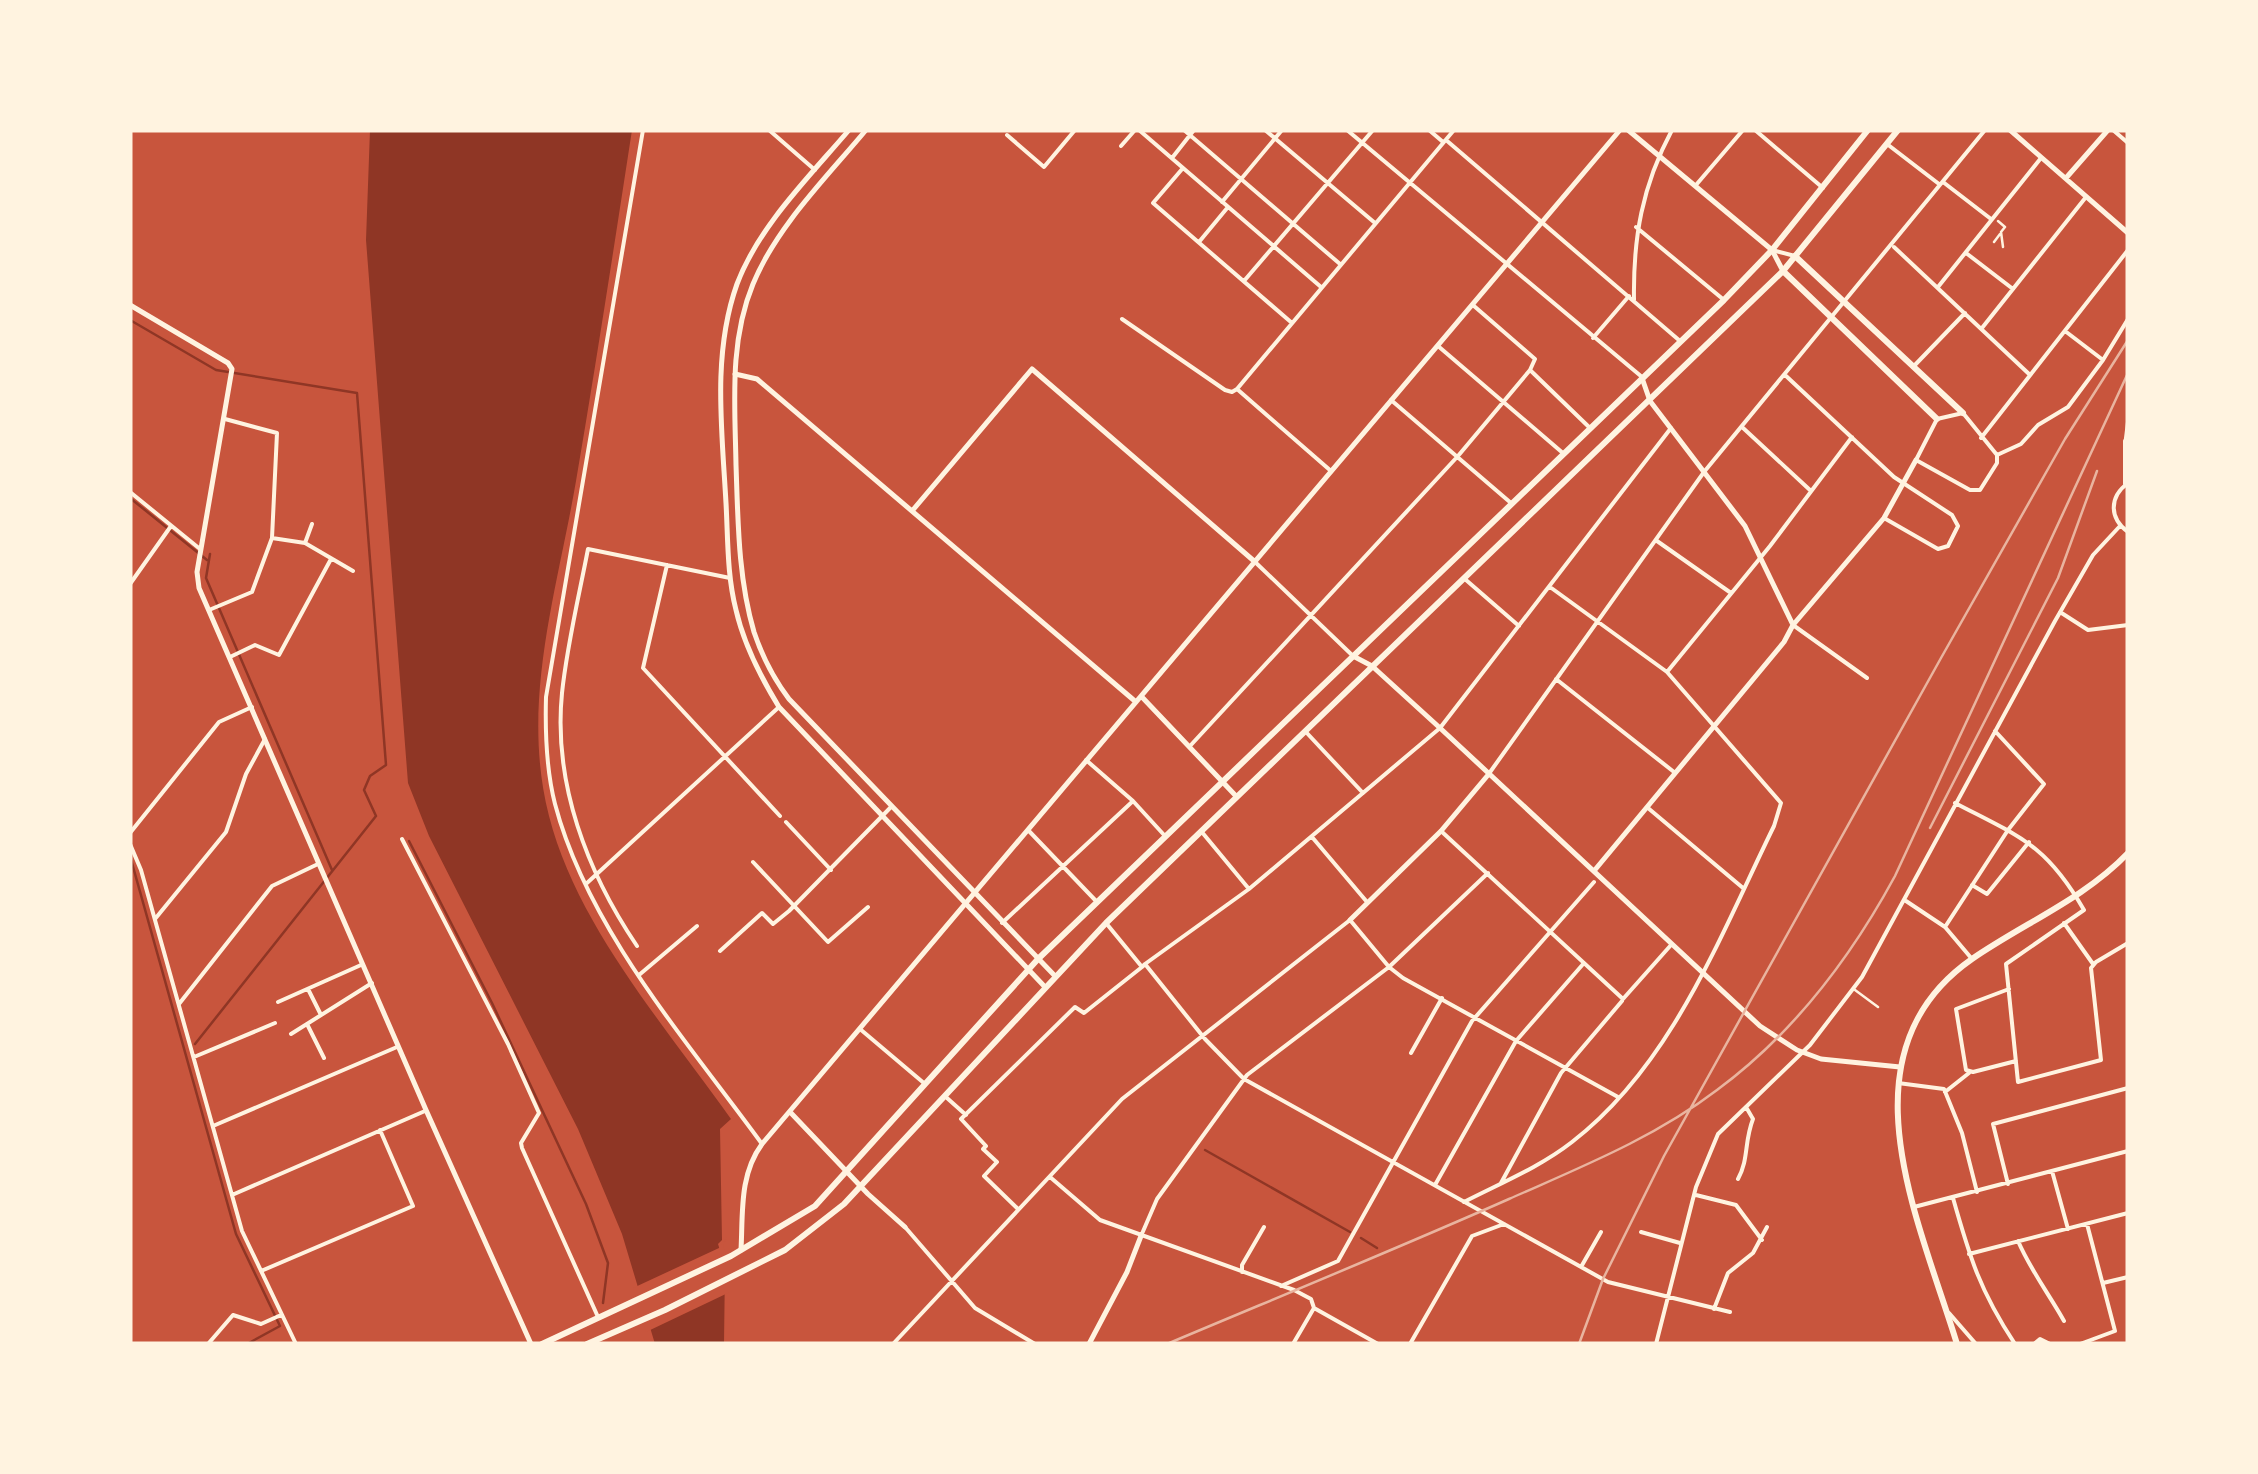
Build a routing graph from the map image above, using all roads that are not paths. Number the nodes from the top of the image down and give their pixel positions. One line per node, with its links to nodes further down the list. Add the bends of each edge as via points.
1 (644, 130): 193 (street, via 546,697 554,800)
2 (769, 130): 36 (street)
3 (849, 130): 36 (street)
4 (866, 130): 37 (street)
5 (1075, 130): 25 (street, via 1044,167)
6 (1137, 130): 31 (street); 33 (street)
7 (1184, 130): 24 (street)
8 (1265, 130): 26 (street)
9 (1282, 130): 26 (street)
10 (1346, 130): 28 (street)
11 (1372, 130): 28 (street)
12 (1429, 130): 27 (street)
13 (1454, 130): 27 (street)
14 (1620, 130): 49 (street)
15 (1628, 130): 32 (street)
16 (1672, 130): 32 (street)
17 (1743, 130): 43 (street)
18 (1755, 130): 44 (street)
19 (1898, 130): 30 (main road)
20 (1985, 130): 42 (street)
21 (2010, 130): 34 (street)
22 (2110, 130): 29 (street); 38 (street)
23 (1866, 131): 44 (main road)
24 (1192, 133): 33 (street); 39 (street)
25 (1007, 135)
26 (1275, 138): 39 (street); 40 (street)
27 (1444, 141): 41 (street); 49 (street)
28 (1362, 143): 40 (street); 41 (street)
29 (2128, 143)
30 (1887, 144): 42 (street); 63 (main road)
31 (1121, 146)
32 (1658, 155): 43 (street); 52 (street)
33 (1172, 158): 35 (street)
34 (2042, 158): 38 (street); 48 (street)
35 (1183, 168): 46 (street); 55 (street, via 1153,203)
36 (815, 170): 37 (street); 133 (street, via 750,256 728,315 720,356)
37 (825, 178): 89 (street, via 758,272 739,326)
38 (2066, 178): 45 (street)
39 (1241, 179): 46 (street); 51 (street)
40 (1328, 182): 50 (street); 51 (street)
41 (1410, 184): 50 (street); 65 (street)
42 (1941, 184): 48 (street); 57 (street)
43 (1696, 185): 60 (street)
44 (1823, 188): 60 (main road)
45 (2086, 197): 54 (street); 70 (street)
46 (1222, 202): 47 (street)
47 (1228, 207): 55 (street); 58 (street)
48 (1995, 220): 53 (street, via 2005,228); 62 (street)
49 (1541, 222): 65 (street); 71 (street)
50 (1375, 223): 64 (street)
51 (1292, 224): 58 (street); 64 (street)
52 (1636, 227): 71 (street); 72 (street)
53 (2001, 232): 56 (street); 59 (street)
54 (2128, 232)
55 (1199, 242): 67 (street)
56 (1994, 242)
57 (1892, 245): 69 (street); 73 (street)
58 (1273, 246): 67 (street); 68 (street)
59 (2003, 246)
60 (1772, 250): 63 (street); 66 (street); 72 (main road)
61 (2128, 250): 82 (street)
62 (1966, 253): 69 (street); 70 (street)
63 (1794, 256): 66 (main road); 73 (main road)
64 (1340, 264): 68 (street)
65 (1506, 264): 74 (street); 83 (street)
66 (1783, 271): 77 (main road); 95 (main road)
67 (1244, 281): 80 (street)
68 (1322, 288): 80 (street)
69 (1938, 288): 76 (street)
70 (2013, 288): 81 (street)
71 (1631, 298): 83 (street); 84 (street)
72 (1724, 300): 84 (main road)
73 (1844, 303): 77 (street); 87 (main road)
74 (1472, 304): 85 (street); 88 (street, via 1535,358)
75 (130, 305): 99 (street, via 228,364)
76 (1965, 313): 81 (street); 87 (street)
77 (1832, 317): 91 (street); 100 (main road)
78 (1122, 319): 93 (street, via 1225,390)
79 (2128, 319): 86 (street)
80 (1292, 323): 93 (street)
81 (1982, 328): 90 (street)
82 (2064, 331): 86 (street); 90 (street)
83 (1593, 338): 92 (street)
84 (1680, 342): 92 (main road)
85 (1437, 345): 94 (street); 96 (street)
86 (2102, 360): 108 (street, via 2068,407)
87 (1914, 367): 97 (main road)
88 (1530, 370): 96 (street); 102 (street)
89 (735, 374): 118 (street, via 757,379); 169 (street, via 742,571 758,642 789,700)
90 (2029, 374): 105 (street)
91 (1785, 375): 101 (street); 104 (street)
92 (1642, 378): 95 (street); 102 (main road)
93 (1236, 388): 111 (street)
94 (1391, 400): 109 (street); 111 (street)
95 (1650, 401): 103 (street); 134 (main road)
96 (1504, 402): 107 (street); 109 (street)
97 (1963, 413): 100 (street); 105 (street)
98 (2128, 416): 106 (street)
99 (225, 419): 124 (street, via 277,434); 127 (street)
100 (1937, 419): 110 (street)
101 (1742, 427): 112 (street); 115 (street)
102 (1590, 428): 107 (main road)
103 (1671, 428): 112 (street); 136 (street)
104 (1852, 438): 113 (street); 115 (street)
105 (1981, 438): 108 (street)
106 (2126, 440): 114 (street)
107 (1564, 454): 117 (main road)
108 (1997, 455): 110 (street, via 1980,490)
109 (1458, 456): 117 (street); 140 (street)
110 (1916, 460): 113 (street)
111 (1331, 472): 130 (street)
112 (1704, 472): 125 (street); 128 (street)
113 (1904, 482): 119 (street); 119 (street, via 1952,515 1958,526 1948,546 1938,549)
114 (2127, 484): 122 (street, via 2112,506)
115 (1811, 491): 128 (street)
116 (130, 492): 121 (street)
117 (1511, 503): 145 (main road)
118 (912, 511): 130 (street, via 1032,369); 151 (street)
119 (1884, 518): 142 (street)
120 (312, 524): 126 (street)
121 (172, 526): 127 (street); 135 (street)
122 (2120, 526): 123 (street); 139 (street, via 2093,555)
123 (2128, 532)
124 (272, 538): 126 (street); 138 (street, via 252,592)
125 (1656, 540): 137 (street); 141 (street)
126 (304, 543): 129 (street)
127 (201, 550): 138 (street, via 197,580)
128 (1761, 556): 137 (street); 142 (street)
129 (330, 558): 132 (street); 146 (street, via 279,655 255,645)
130 (1254, 562): 140 (street); 151 (street)
131 (667, 565): 133 (street); 160 (street, via 643,668); 191 (street, via 588,549 564,672 561,728 572,812)
132 (353, 571)
133 (730, 578): 152 (street, via 745,640)
134 (1464, 578): 144 (street); 147 (main road)
135 (130, 584)
136 (1550, 587): 141 (street); 144 (street)
137 (1731, 593): 148 (street)
138 (209, 610): 146 (street)
139 (2060, 612): 143 (street, via 2088,630); 157 (street)
140 (1312, 614): 145 (street); 159 (street)
141 (1598, 621): 148 (street); 150 (street)
142 (1793, 625): 149 (street); 154 (street)
143 (2128, 625)
144 (1520, 626): 155 (street)
145 (1354, 656): 147 (street); 164 (main road)
146 (230, 657): 153 (street)
147 (1372, 666): 155 (street); 156 (main road)
148 (1667, 672): 154 (street)
149 (1866, 678)
150 (1556, 679): 162 (street); 163 (street)
151 (1139, 699): 159 (street); 161 (street)
152 (779, 707): 160 (street); 172 (street)
153 (252, 708): 158 (street); 178 (street, via 219,722)
154 (1714, 726): 162 (street); 195 (street, via 1782,803)
155 (1440, 728): 163 (street); 165 (street)
156 (1306, 731): 165 (street); 166 (main road)
157 (1994, 731): 168 (street); 175 (street, via 2044,784)
158 (266, 739): 186 (street); 205 (street, via 226,832)
159 (1190, 746): 164 (street)
160 (725, 756): 171 (street); 191 (street)
161 (1086, 760): 167 (street); 174 (street)
162 (1675, 772): 170 (street)
163 (1488, 775): 177 (street); 189 (street)
164 (1224, 780): 166 (street); 179 (main road)
165 (1363, 792): 180 (street)
166 (1235, 796): 176 (main road)
167 (1133, 801): 179 (street); 187 (street)
168 (1955, 804): 175 (street); 199 (street)
169 (891, 807): 172 (street); 197 (street)
170 (1646, 807): 189 (street); 195 (street)
171 (780, 816)
172 (884, 818): 188 (street); 202 (street)
173 (786, 822): 188 (street)
174 (1028, 829): 187 (street); 197 (street)
175 (2008, 830): 182 (street); 194 (street)
176 (1200, 831): 196 (street); 208 (main road)
177 (1442, 832): 190 (street); 201 (street)
178 (130, 833)
179 (1165, 836): 200 (main road)
180 (1312, 836): 196 (street); 201 (street)
181 (402, 839): 314 (street, via 540,1113 522,1148)
182 (2029, 842): 194 (street, via 1986,894); 198 (street)
183 (130, 844): 205 (street)
184 (2128, 852): 198 (main road)
185 (753, 862): 203 (street)
186 (320, 863): 220 (street); 236 (street, via 272,886)
187 (1063, 866): 200 (street); 207 (street)
188 (831, 870): 203 (street)
189 (1594, 871): 214 (street)
190 (1488, 873): 212 (street); 223 (street)
191 (597, 874): 193 (street); 215 (street)
192 (1594, 882): 212 (street)
193 (586, 884): 226 (street)
194 (1972, 885): 211 (street)
195 (1744, 888): 225 (street)
196 (1249, 889): 221 (street)
197 (973, 894): 202 (street); 207 (street)
198 (2076, 896): 209 (street, via 2084,910); 218 (main road)
199 (1906, 900): 211 (street); 231 (street)
200 (1097, 902): 217 (main road)
201 (1368, 904): 206 (street)
202 (964, 905): 224 (street); 242 (street)
203 (794, 906): 204 (street, via 828,942); 216 (street, via 773,924 762,913)
204 (868, 907)
205 (155, 919): 236 (street)
206 (1350, 920): 223 (street); 244 (street)
207 (1002, 923): 217 (street)
208 (1106, 924): 221 (street); 227 (main road)
209 (2064, 924): 222 (street); 232 (street, via 2006,964)
210 (697, 926): 226 (street)
211 (1945, 927): 218 (street)
212 (1549, 931): 219 (street); 239 (street)
213 (2128, 943): 222 (street)
214 (1672, 944): 225 (street); 234 (street)
215 (637, 946)
216 (720, 951)
217 (1038, 959): 224 (main road); 227 (street)
218 (1972, 959): 252 (main road, via 1922,1013)
219 (1584, 963): 234 (street); 245 (street)
220 (364, 964): 228 (street); 230 (street)
221 (1144, 965): 244 (street); 265 (street, via 1084,1013 1076,1007)
222 (2094, 965): 251 (street, via 2101,1060 2018,1082)
223 (1389, 967): 233 (street); 255 (street)
224 (1028, 970): 229 (street); 257 (main road)
225 (1702, 973): 247 (street, via 1760,1026); 261 (street, via 1669,1031)
226 (640, 975): 268 (street)
227 (1055, 976): 229 (main road)
228 (372, 982): 238 (street); 246 (street)
229 (1044, 988): 260 (main road)
230 (308, 989): 235 (street); 238 (street)
231 (1854, 989): 237 (street); 247 (street)
232 (2009, 989): 251 (street); 254 (street, via 1956,1009)
233 (1442, 998): 239 (street); 248 (street)
234 (1623, 999): 253 (street)
235 (278, 1002)
236 (179, 1004): 249 (street)
237 (1878, 1007)
238 (321, 1014): 241 (street)
239 (1475, 1017): 245 (street); 270 (street)
240 (275, 1023): 249 (street)
241 (307, 1024): 243 (street); 250 (street)
242 (860, 1029): 257 (street); 264 (street)
243 (291, 1034)
244 (1203, 1036): 255 (street); 273 (street, via 1122,1098)
245 (1516, 1041): 253 (street); 278 (street)
246 (399, 1046): 263 (street); 266 (street)
247 (1803, 1052): 252 (street); 262 (street)
248 (1411, 1053)
249 (194, 1057): 266 (street)
250 (324, 1058)
251 (2016, 1061): 254 (street)
252 (1900, 1067): 256 (main road)
253 (1566, 1068): 261 (street); 275 (street)
254 (1970, 1072): 259 (street)
255 (1244, 1079): 270 (street); 295 (street, via 1158,1198)
256 (1898, 1084): 259 (street); 284 (main road, via 1898,1136)
257 (927, 1085): 272 (main road)
258 (2128, 1088): 276 (street, via 1994,1124)
259 (1945, 1092): 279 (street)
260 (944, 1096): 265 (street); 277 (main road)
261 (1618, 1097): 275 (street, via 1563,1149)
262 (1746, 1107): 274 (street, via 1754,1120); 281 (street, via 1718,1134)
263 (426, 1110): 267 (street); 319 (street)
264 (791, 1112): 268 (street); 272 (street)
265 (966, 1115): 285 (street, via 961,1119 997,1162 984,1176)
266 (213, 1126): 280 (street)
267 (380, 1130): 280 (street); 302 (street, via 414,1206)
268 (762, 1144): 299 (street, via 745,1180)
269 (2128, 1151): 271 (street)
270 (1393, 1162): 278 (street); 307 (street, via 1338,1262)
271 (2052, 1171): 276 (street); 292 (street)
272 (848, 1173): 277 (street); 299 (main road, via 799,1218)
273 (1048, 1176): 285 (street); 295 (street, via 1094,1217)
274 (1738, 1179)
275 (1500, 1184): 283 (street)
276 (2008, 1184): 279 (street)
277 (860, 1186): 291 (street); 316 (main road, via 785,1250)
278 (1435, 1186): 283 (street)
279 (1977, 1192): 282 (street)
280 (232, 1194): 302 (street)
281 (1694, 1195): 296 (street, via 1736,1204); 298 (street)
282 (1953, 1198): 284 (street); 300 (street)
283 (1464, 1202): 287 (street)
284 (1914, 1207): 310 (main road)
285 (1018, 1209): 306 (street)
286 (2128, 1213): 288 (street)
287 (1504, 1224): 301 (street); 326 (street, via 1472,1236)
288 (2087, 1224): 292 (street); 305 (street)
289 (1264, 1227): 303 (street)
290 (1766, 1227): 296 (street)
291 (905, 1228): 306 (street)
292 (2068, 1228): 297 (street)
293 (1601, 1232): 301 (street)
294 (1641, 1232): 298 (street)
295 (1141, 1236): 303 (street); 323 (street)
296 (1762, 1240): 311 (street, via 1728,1272)
297 (2018, 1241): 300 (street); 315 (street)
298 (1682, 1244): 308 (street)
299 (741, 1250): 314 (main road)
300 (1969, 1254): 330 (street, via 1986,1301)
301 (1581, 1267): 308 (street, via 1616,1285)
302 (261, 1272): 313 (street)
303 (1242, 1272): 307 (street)
304 (2128, 1276): 305 (street)
305 (2102, 1283): 333 (street, via 2116,1331)
306 (952, 1284): 321 (street); 322 (street, via 975,1308)
307 (1281, 1286): 309 (street)
308 (1667, 1296): 311 (street); 327 (street)
309 (1314, 1308): 324 (street); 325 (street)
310 (1946, 1309): 328 (main road); 329 (street)
311 (1714, 1310): 312 (street)
312 (1729, 1310)
313 (282, 1315): 317 (street, via 261,1324 233,1314); 318 (street)
314 (598, 1317): 320 (main road)
315 (2064, 1322)
316 (589, 1343)
317 (208, 1344)
318 (296, 1344)
319 (531, 1344)
320 (542, 1344)
321 (892, 1344)
322 (1035, 1344)
323 (1090, 1344)
324 (1293, 1344)
325 (1378, 1344)
326 (1410, 1344)
327 (1656, 1344)
328 (1956, 1344)
329 (1976, 1344)
330 (2015, 1344)
331 (2034, 1344): 332 (street)
332 (2050, 1344)
333 (2080, 1344)

